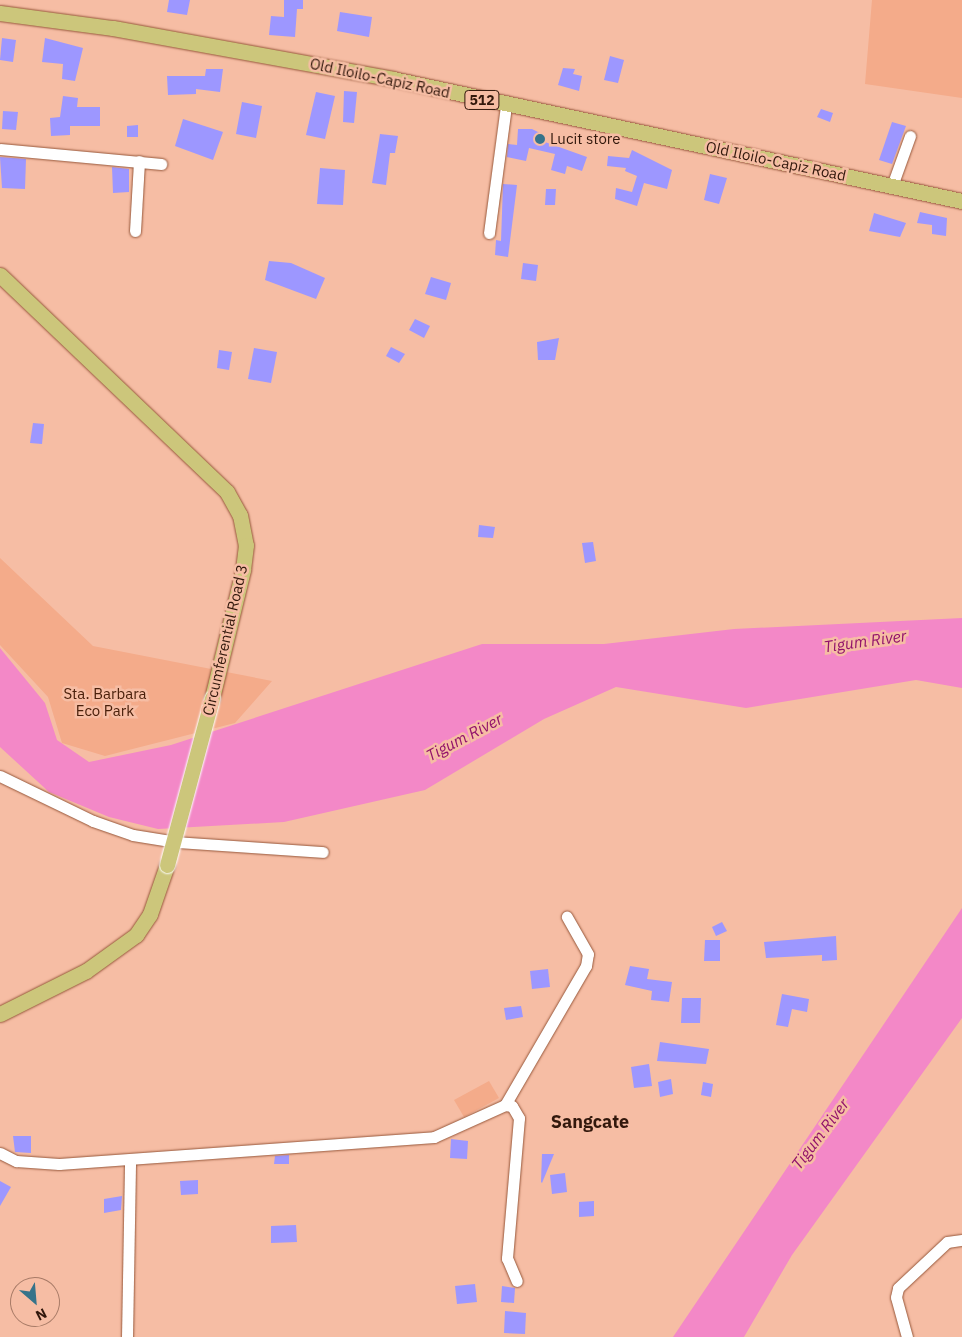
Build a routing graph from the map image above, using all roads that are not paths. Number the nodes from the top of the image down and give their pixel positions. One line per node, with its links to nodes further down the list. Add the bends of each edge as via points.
1 (0, 13): 2 (main road, Old Iloilo-Capiz Road / 512, via 113,28 335,68)
2 (506, 105): 7 (main road, Old Iloilo-Capiz Road / 512); 10 (street)
3 (910, 136): 7 (street)
4 (0, 149): 5 (street)
5 (139, 162): 6 (street); 9 (street)
6 (162, 164)
7 (892, 186): 8 (main road, Old Iloilo-Capiz Road / 512)
8 (962, 202)
9 (135, 231)
10 (488, 233)
11 (0, 275): 15 (main road, Circumferential Road 3, bridge, via 227,492 240,515 246,545 212,698 167,865 150,914 136,935 86,971)
12 (0, 776): 13 (street, via 93,821 133,835 176,842)
13 (323, 852)
14 (567, 917): 16 (street, via 588,954 586,966)
15 (0, 1014)
16 (505, 1105): 18 (street, via 434,1137); 20 (street, via 517,1109 519,1118 507,1258)
17 (0, 1153): 18 (street, via 34,1164)
18 (130, 1160): 21 (street)
19 (962, 1240): 22 (street, via 947,1242 898,1288 896,1297)
20 (517, 1281)
21 (127, 1337)
22 (908, 1337)

